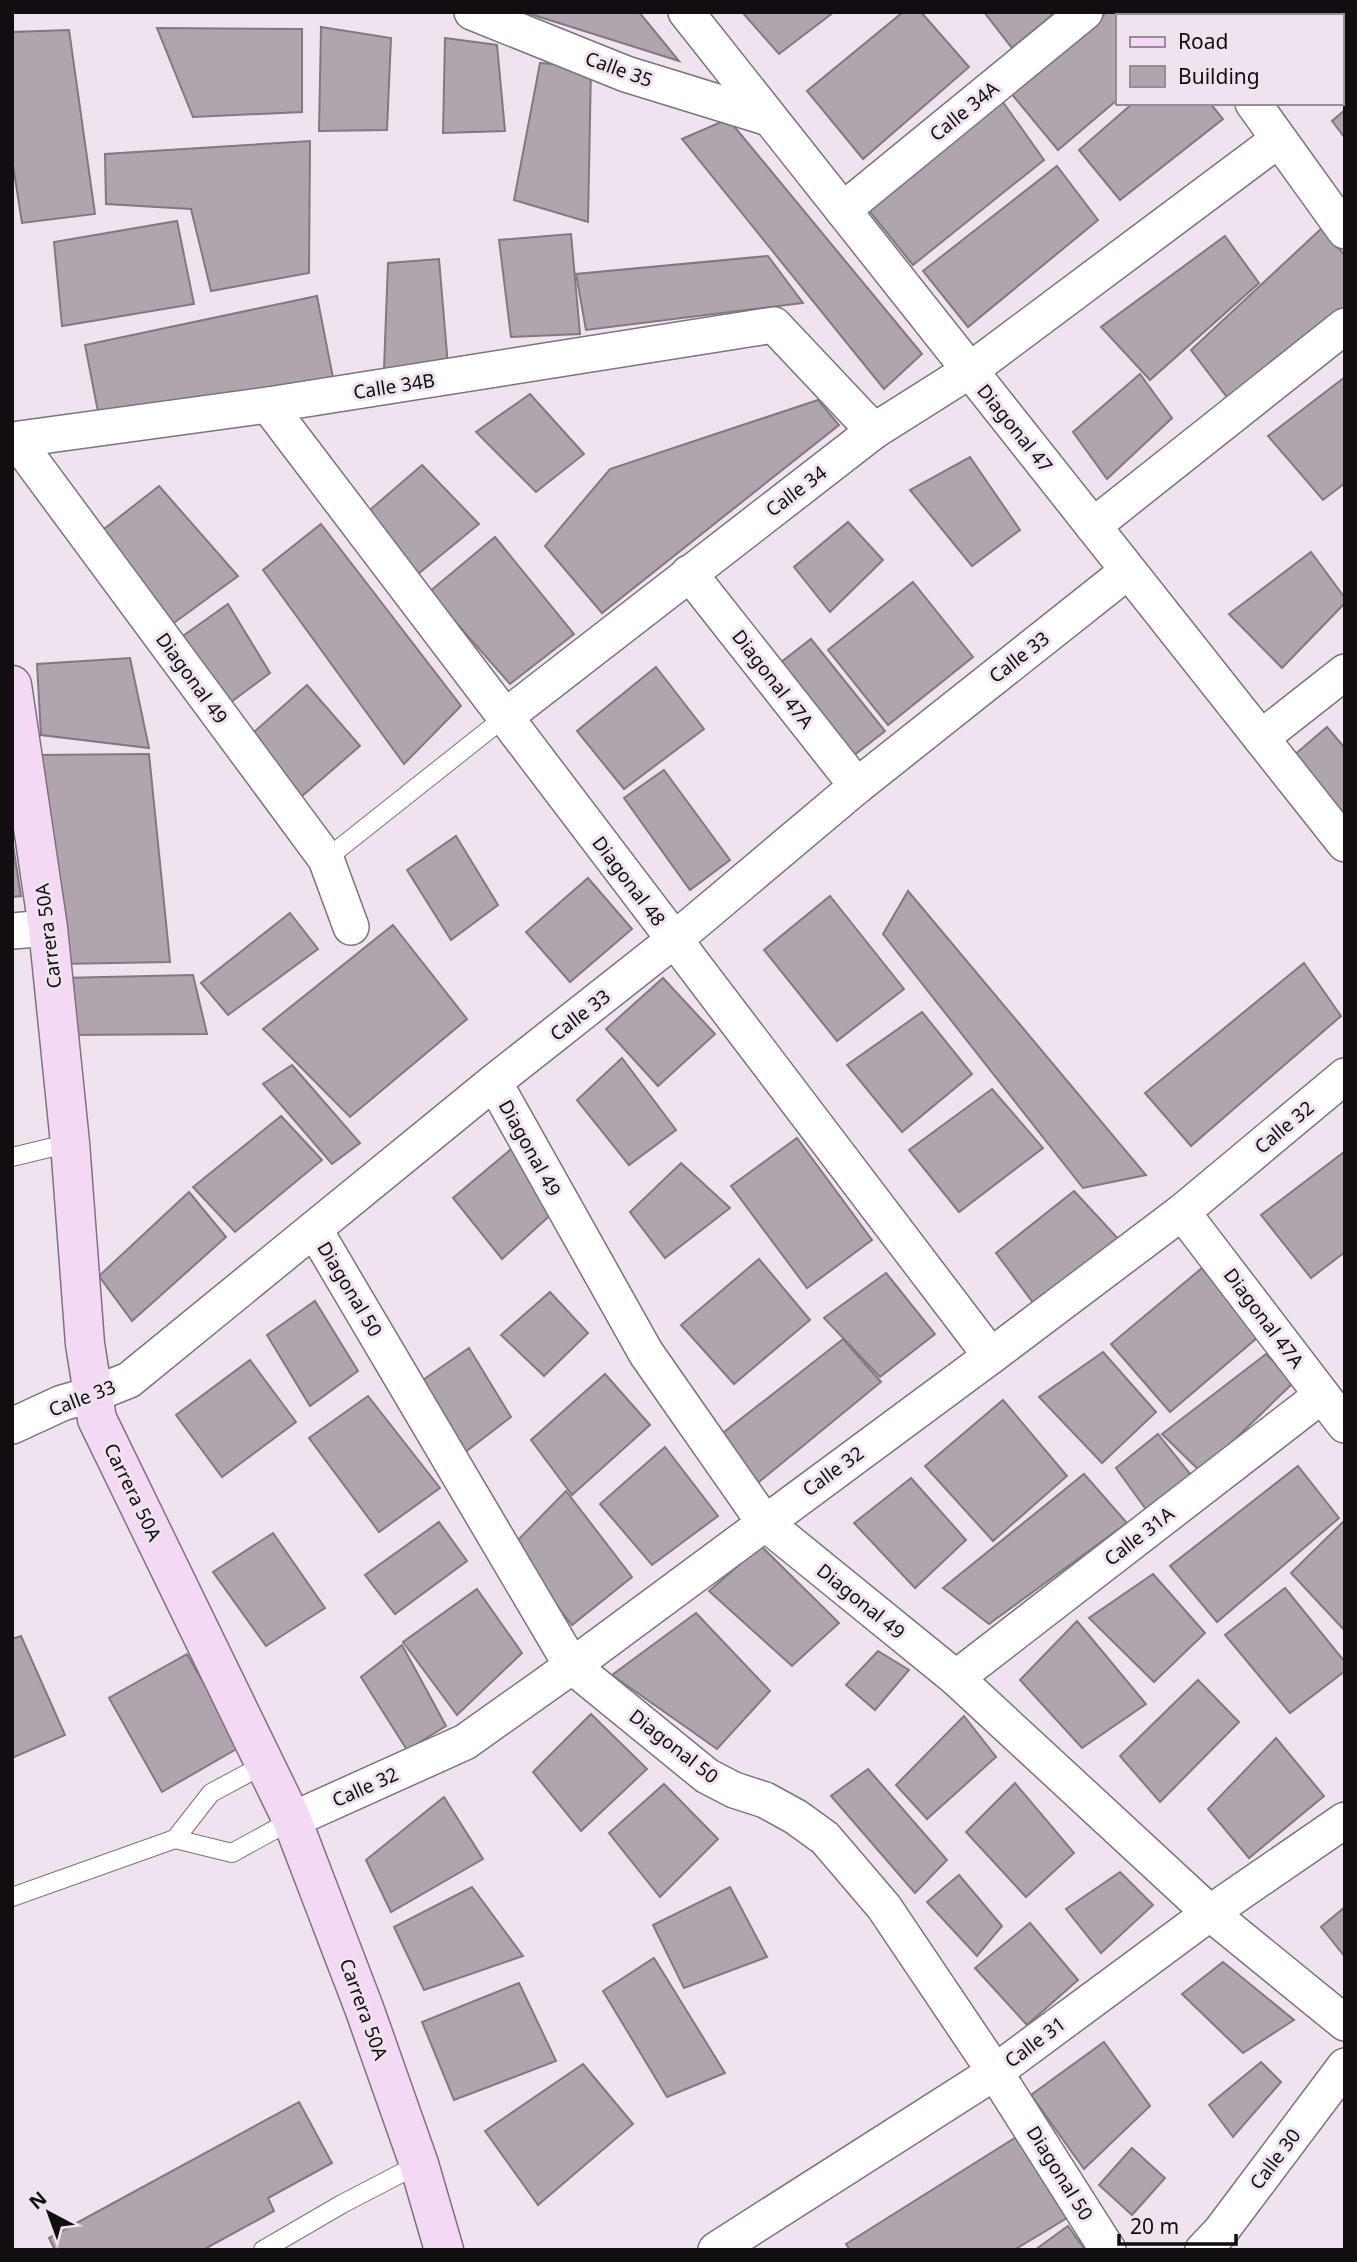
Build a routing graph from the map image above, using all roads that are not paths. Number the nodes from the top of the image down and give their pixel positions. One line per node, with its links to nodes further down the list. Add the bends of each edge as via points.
1 (472, 12): 5 (street, Calle 35, via 626,74)
2 (1085, 12): 7 (street, Calle 34A)
3 (689, 13): 5 (street, Diagonal 47)
4 (1254, 105): 6 (street)
5 (769, 117): 7 (street, Diagonal 47)
6 (1278, 140): 8 (street); 10 (street, Calle 34)
7 (843, 210): 10 (street, Diagonal 47)
8 (1345, 231)
9 (1345, 326): 14 (street)
10 (969, 371): 12 (street, Calle 34); 14 (street, Diagonal 47)
11 (268, 405): 12 (street, Calle 34B, via 774,325); 13 (street, Calle 34B); 19 (street, Diagonal 48)
12 (874, 430): 16 (street, Calle 34)
13 (14, 440): 24 (street, Diagonal 49)
14 (1093, 526): 15 (street, Diagonal 47)
15 (1128, 570): 21 (street, Diagonal 47); 22 (street, Calle 33)
16 (689, 573): 19 (street, Calle 34); 22 (street, Diagonal 47A)
17 (1345, 672): 21 (street)
18 (12, 685): 20 (street, Carrera 50A)
19 (505, 717): 24 (lane, Calle 34); 27 (street, Diagonal 48)
20 (16, 735): 26 (street, Carrera 50A)
21 (1261, 738): 23 (street, Diagonal 47)
22 (857, 786): 27 (street, Calle 33)
23 (1345, 844)
24 (326, 859): 25 (street, Diagonal 49)
25 (351, 927)
26 (30, 930): 30 (street, Carrera 50A)
27 (674, 940): 29 (street, Calle 33); 34 (street, Diagonal 48)
28 (1345, 1076): 32 (street, Calle 32)
29 (494, 1082): 33 (street, Calle 33); 39 (street, Diagonal 49, via 646,1353)
30 (70, 1143): 31 (lane); 35 (street, Carrera 50A, via 85,1344)
31 (12, 1157)
32 (1182, 1212): 34 (street, Calle 32); 36 (street, Diagonal 47A)
33 (314, 1229): 35 (street, Calle 33, via 129,1380); 40 (street, Diagonal 50)
34 (991, 1356): 39 (street, Calle 32)
35 (94, 1395): 38 (street, Calle 33, via 62,1403); 42 (street, Carrera 50A, via 97,1419)
36 (1322, 1395): 37 (street, Diagonal 47A); 41 (street, Calle 31A)
37 (1345, 1425)
38 (12, 1426)
39 (764, 1522): 40 (street, Calle 32); 41 (street, Diagonal 49)
40 (572, 1665): 43 (street, Calle 32, via 465,1742); 50 (street, Diagonal 50, via 707,1776 765,1800 825,1838 884,1906)
41 (956, 1678): 47 (street, Diagonal 49)
42 (265, 1764): 43 (street, Carrera 50A); 45 (lane, via 211,1793)
43 (292, 1820): 45 (lane, via 232,1853); 51 (street, Carrera 50A)
44 (1345, 1821): 47 (street, Calle 31)
45 (174, 1839): 46 (lane)
46 (12, 1897)
47 (1210, 1913): 48 (street, Diagonal 49); 50 (street, Calle 31)
48 (1345, 2023)
49 (1345, 2066): 56 (street, Calle 30)
50 (995, 2072): 54 (street, Calle 31); 55 (street, Diagonal 50)
51 (419, 2164): 52 (lane); 53 (street, Carrera 50A)
52 (263, 2250)
53 (444, 2250)
54 (716, 2250)
55 (1108, 2250)
56 (1203, 2250)

